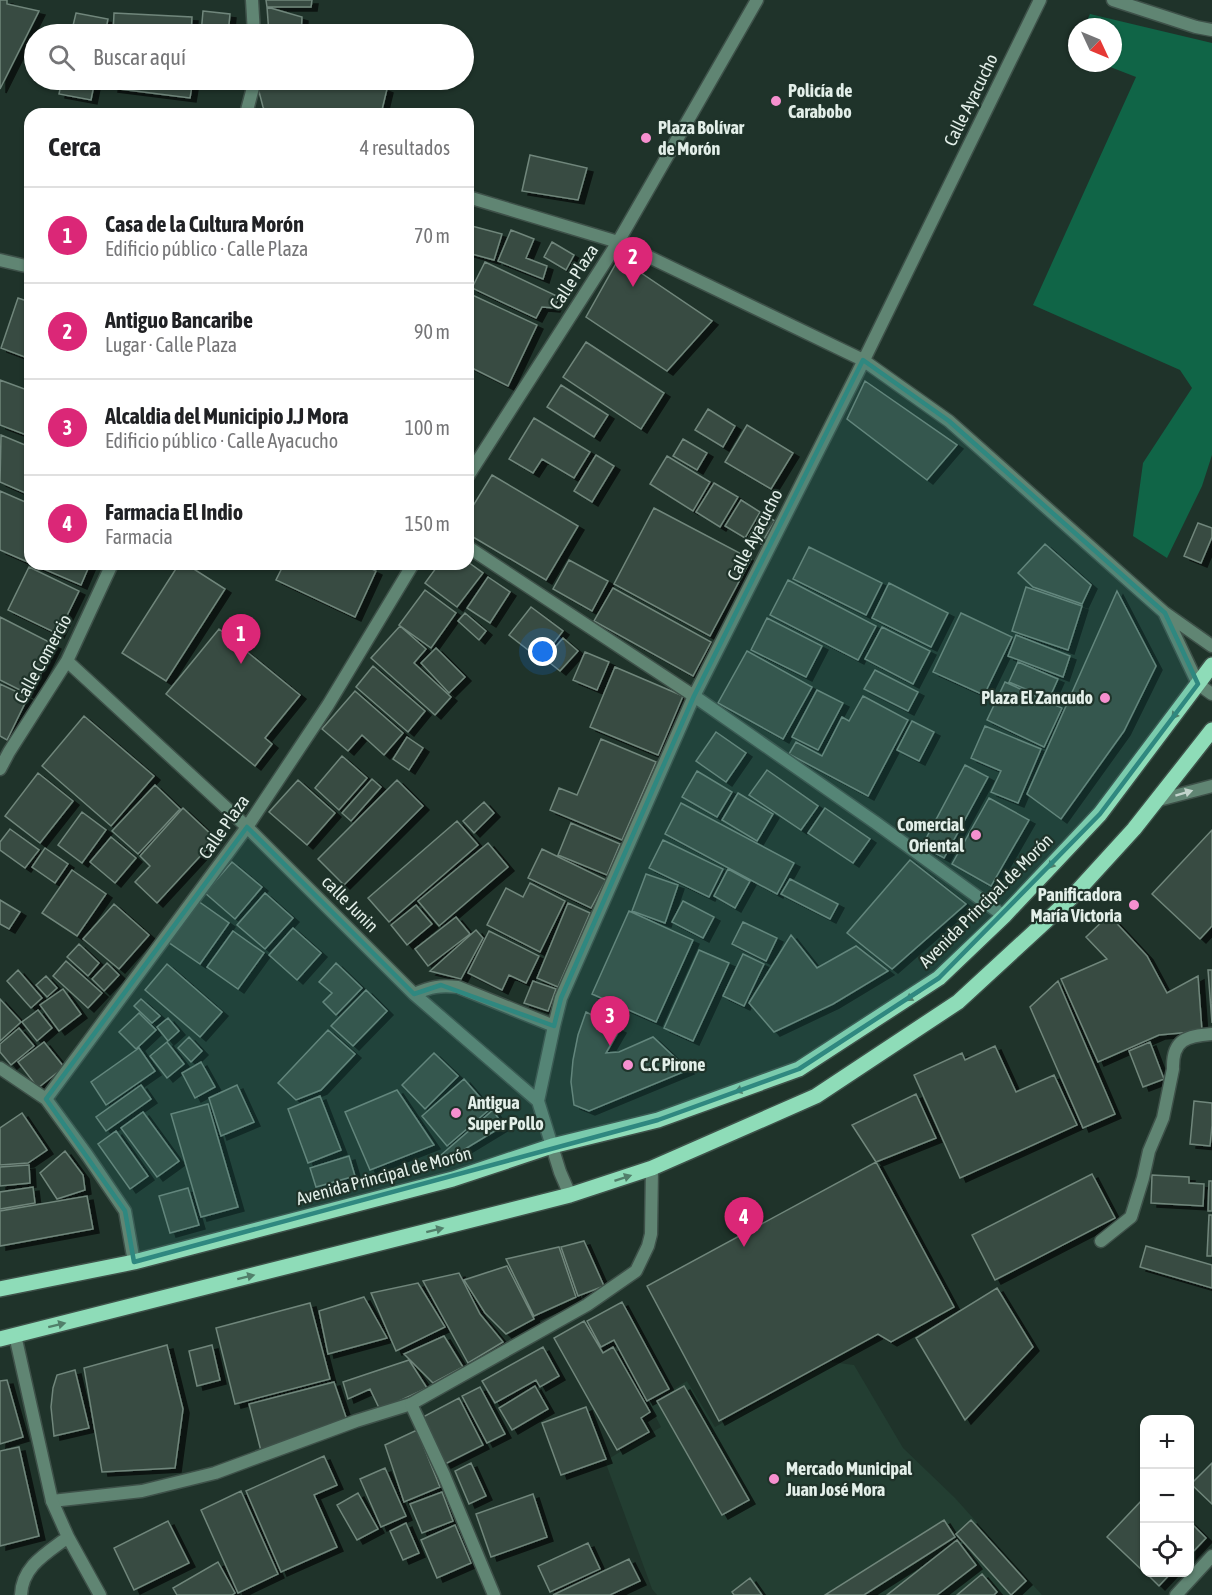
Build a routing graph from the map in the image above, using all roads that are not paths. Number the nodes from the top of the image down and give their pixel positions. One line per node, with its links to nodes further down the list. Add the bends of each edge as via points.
1 (252, 0): 5 (street)
2 (757, 0): 10 (street, Calle Plaza)
3 (1040, 0): 13 (street, Calle Ayacucho)
4 (1113, 0): 6 (street)
5 (253, 24)
6 (1212, 30)
7 (252, 90): 8 (street)
8 (248, 108)
9 (474, 200): 10 (street)
10 (618, 242): 13 (street); 14 (street, Calle Plaza)
11 (0, 260): 12 (street)
12 (24, 266)
13 (863, 360): 18 (street, via 949,421); 24 (street, Calle Ayacucho)
14 (474, 467)
15 (474, 551): 24 (street)
16 (108, 570): 20 (street, Calle Comercio)
17 (409, 570): 29 (street, Calle Plaza, via 328,705)
18 (1165, 614): 19 (street); 22 (street)
19 (1212, 646)
20 (67, 661): 26 (street, Calle Comercio); 29 (street, calle Junin)
21 (1212, 664): 22 (main road, Avenida Principal de Morón)
22 (1198, 684): 23 (street); 30 (main road, Avenida Principal de Morón, one-way to 30, via 1100,814)
23 (1212, 694)
24 (694, 696): 30 (street); 32 (street, Calle Ayacucho, via 561,998)
25 (1212, 730): 28 (main road)
26 (0, 769)
27 (1212, 786): 28 (street, one-way to 27)
28 (1155, 801): 38 (main road, via 1071,898 958,1002 816,1096)
29 (247, 827): 31 (street, calle Junin); 35 (street, Calle Plaza)
30 (1004, 916): 37 (main road, Avenida Principal de Morón, one-way to 37, via 939,978 799,1069 657,1120)
31 (414, 994): 32 (street, via 441,985 458,987); 36 (street, calle Junin)
32 (554, 1026): 36 (street, Calle Ayacucho)
33 (1212, 1034): 40 (street, via 1189,1036 1178,1046 1163,1118 1149,1150 1131,1217)
34 (0, 1068): 35 (street)
35 (46, 1099): 41 (street, via 125,1210)
36 (538, 1101): 37 (street)
37 (552, 1146): 39 (street); 41 (main road, Avenida Principal de Morón, via 453,1179)
38 (652, 1168): 39 (main road, one-way to 38); 45 (street, via 651,1234 636,1271 587,1305)
39 (570, 1195): 43 (main road, one-way to 39)
40 (1101, 1241)
41 (134, 1262): 42 (main road, Avenida Principal de Morón)
42 (0, 1289)
43 (15, 1335): 44 (main road); 46 (street)
44 (0, 1339)
45 (411, 1404): 46 (street, via 215,1473 142,1491); 51 (street)
46 (52, 1501): 47 (street)
47 (68, 1537): 49 (street, via 34,1563 21,1586); 50 (street)
48 (1212, 1556): 52 (street)
49 (21, 1595)
50 (100, 1595)
51 (494, 1595)
52 (1176, 1595)

